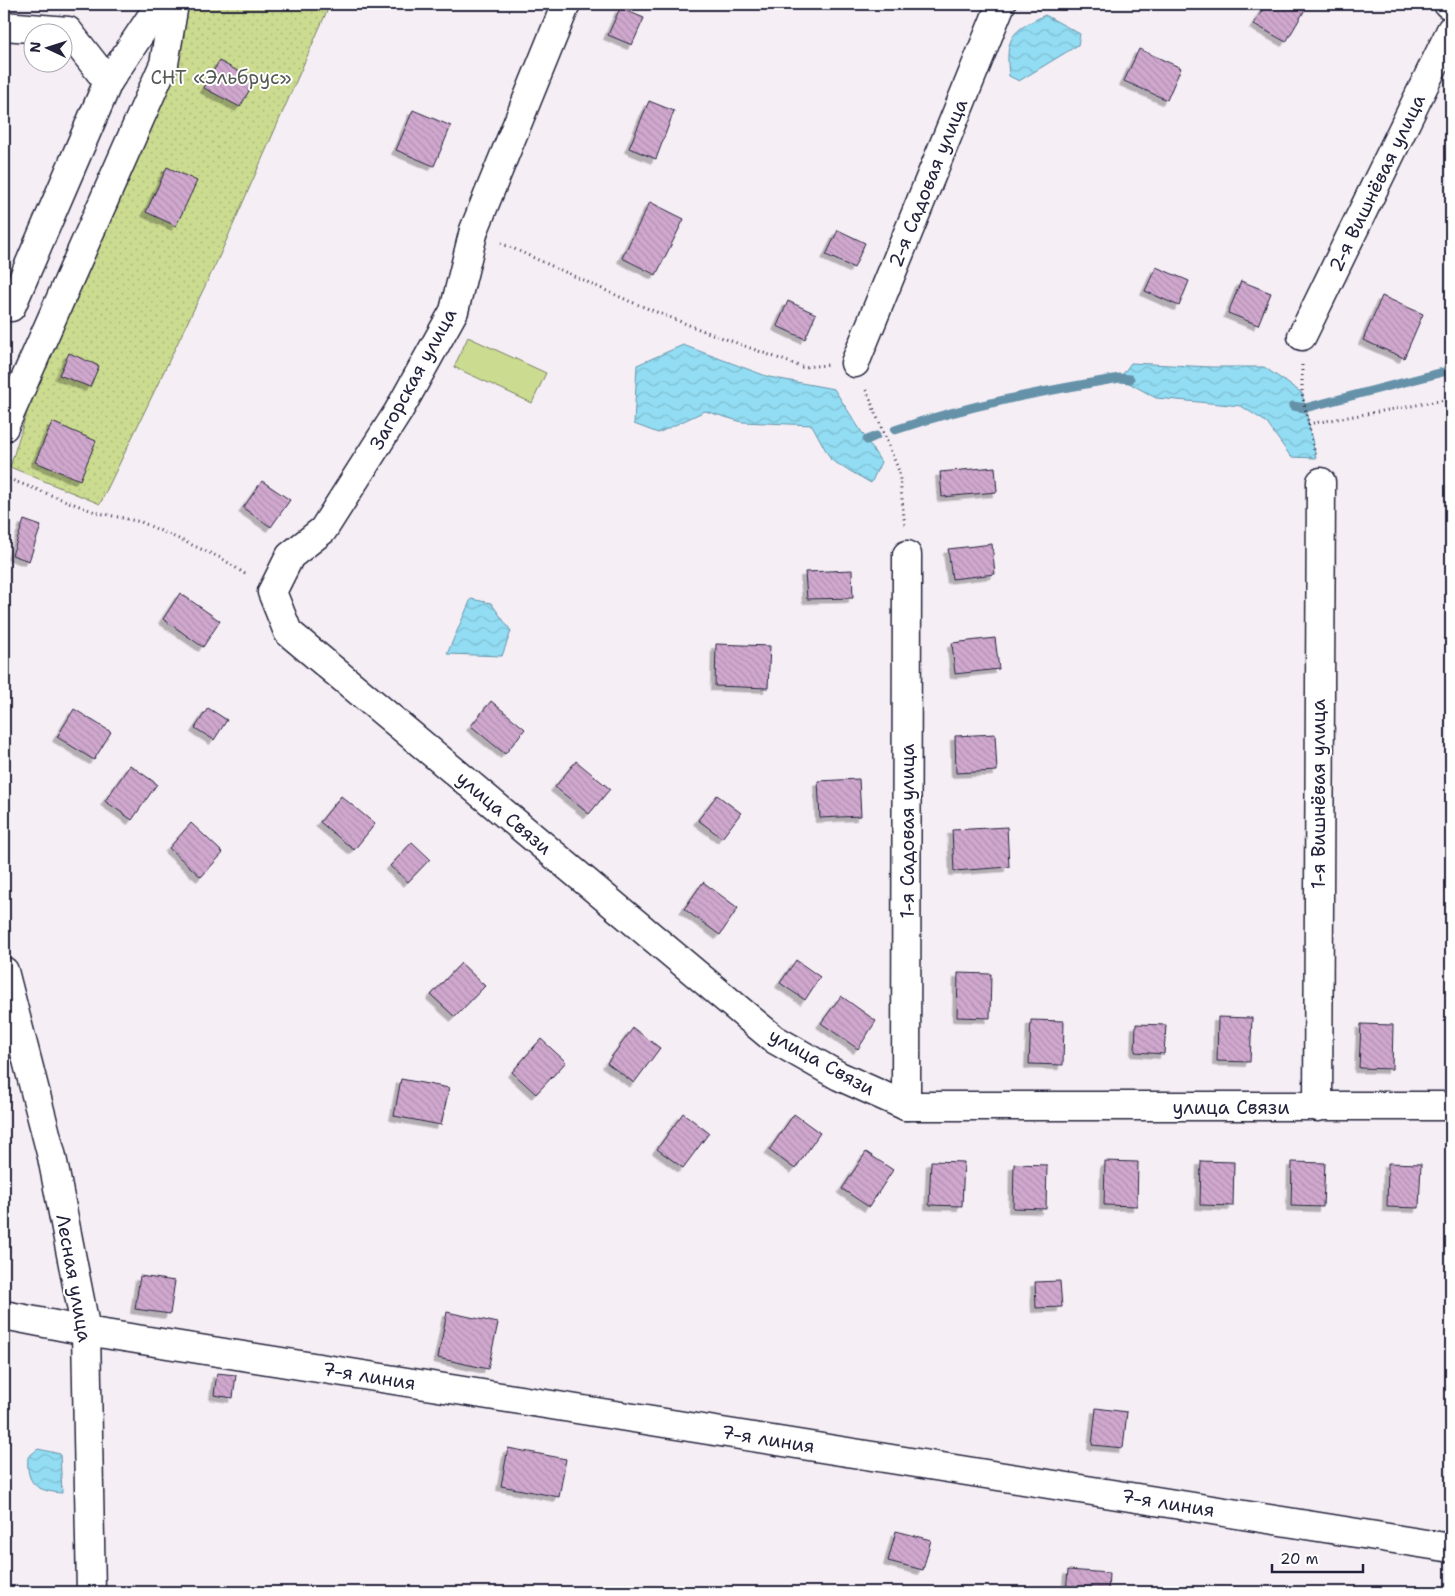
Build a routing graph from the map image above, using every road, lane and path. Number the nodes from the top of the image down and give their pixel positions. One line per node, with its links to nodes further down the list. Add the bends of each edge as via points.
1 (160, 4): 9 (street)
2 (174, 4): 16 (street, via 164,64)
3 (566, 4): 10 (street, Загорская улица)
4 (1001, 4): 13 (street, 2-я Садовая улица)
5 (1448, 4): 6 (street)
6 (1451, 5)
7 (4, 26): 9 (street, via 68,31)
8 (1451, 30): 12 (street, 2-я Вишнёвая улица)
9 (108, 82): 11 (street)
10 (474, 230): 13 (path, via 629,301 802,367); 20 (street, Загорская улица, via 454,311 398,412 323,530 290,556)
11 (6, 312)
12 (1302, 336): 15 (path, via 1302,393)
13 (855, 363): 19 (path, via 899,471)
14 (1451, 399): 15 (path)
15 (1308, 424): 18 (path)
16 (4, 426)
17 (4, 477): 20 (path, via 95,512 141,522 221,558)
18 (1321, 482): 24 (street, 1-я Вишнёвая улица)
19 (907, 555): 22 (street, 1-я Садовая улица)
20 (272, 592): 22 (street, улица Связи, via 288,632 774,1039 839,1076)
21 (4, 971): 26 (street, Лесная улица, via 52,1157)
22 (906, 1106): 24 (street, улица Связи)
23 (1451, 1106): 24 (street, улица Связи)
24 (1318, 1107)
25 (4, 1315): 26 (street, 7-я линия)
26 (86, 1331): 27 (street, 7-я линия); 28 (street, Лесная улица)
27 (1451, 1548)
28 (91, 1592)

